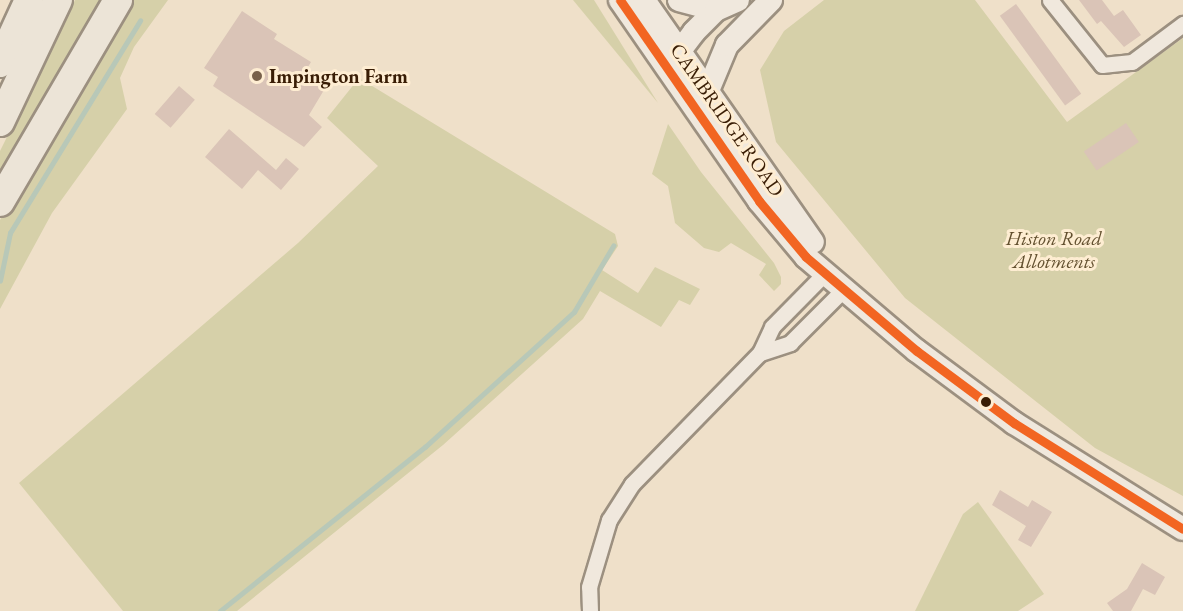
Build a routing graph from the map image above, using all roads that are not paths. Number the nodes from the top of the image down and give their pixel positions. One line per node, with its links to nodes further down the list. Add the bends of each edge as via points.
1 (29, 0): 15 (highway)
2 (58, 0): 17 (highway)
3 (118, 0): 18 (highway)
4 (620, 0): 13 (main road, CAMBRIDGE ROAD)
5 (644, 0): 14 (main road, CAMBRIDGE ROAD)
6 (680, 0): 10 (main road)
7 (738, 0): 10 (main road)
8 (771, 0): 12 (main road)
9 (1050, 0): 11 (street, via 1102,65 1132,62)
10 (716, 10): 14 (main road)
11 (1183, 24)
12 (727, 45): 14 (main road); 16 (main road)
13 (656, 52): 14 (main road); 16 (main road, CAMBRIDGE ROAD)
14 (679, 52): 16 (main road, via 680,72)
15 (0, 63)
16 (699, 99): 19 (main road, CAMBRIDGE ROAD, via 759,201 806,257)
17 (0, 122)
18 (0, 202)
19 (826, 272): 20 (main road, CAMBRIDGE ROAD); 21 (street, via 772,327)
20 (844, 289): 21 (street, via 790,343); 22 (main road, CAMBRIDGE ROAD, via 917,351 1014,423)
21 (760, 353): 23 (street, via 632,484 609,520 589,587)
22 (1178, 526)
23 (591, 611)

